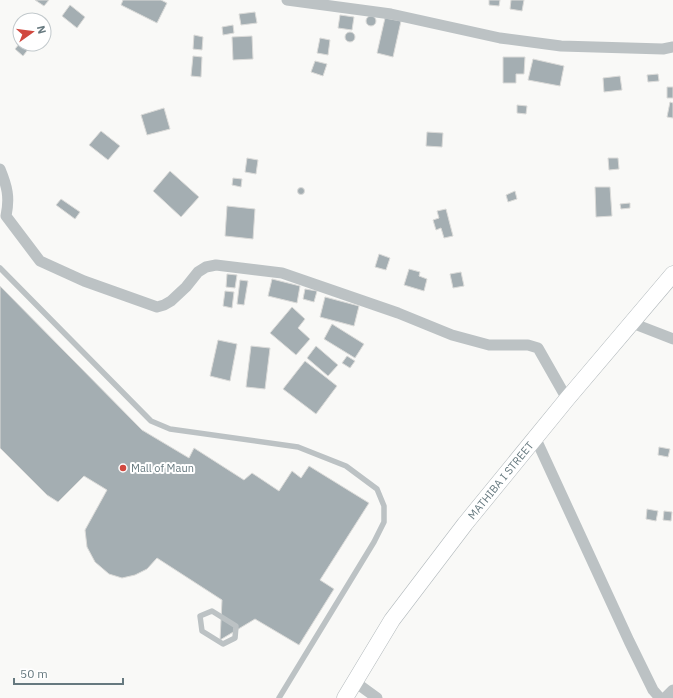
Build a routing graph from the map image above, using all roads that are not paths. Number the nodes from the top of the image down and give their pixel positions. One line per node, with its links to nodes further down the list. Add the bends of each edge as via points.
1 (287, 0): 2 (street, via 391,14 500,38 561,46 663,49)
2 (673, 47)
3 (0, 168): 8 (street, via 8,188 6,216 40,261 84,281 157,307 171,301 206,267 216,265 282,273 405,315 452,336 489,345 528,345 538,348)
4 (0, 268): 13 (lane, via 151,421 170,429 298,447 346,466 377,489 384,506 384,522)
5 (673, 274): 6 (street, MATHIBA I STREET)
6 (632, 323): 7 (street); 8 (street, MATHIBA I STREET)
7 (673, 339)
8 (567, 399): 9 (street, MATHIBA I STREET)
9 (535, 437): 11 (street, MATHIBA I STREET, via 392,620); 16 (street, via 629,641 653,690)
10 (200, 616): 10 (lane, via 212,610 236,626 235,638 223,644 202,631)
11 (354, 682): 14 (street, MATHIBA I STREET); 15 (street)
12 (673, 690): 17 (street)
13 (279, 698)
14 (345, 698)
15 (377, 698)
16 (660, 698)
17 (665, 698)

